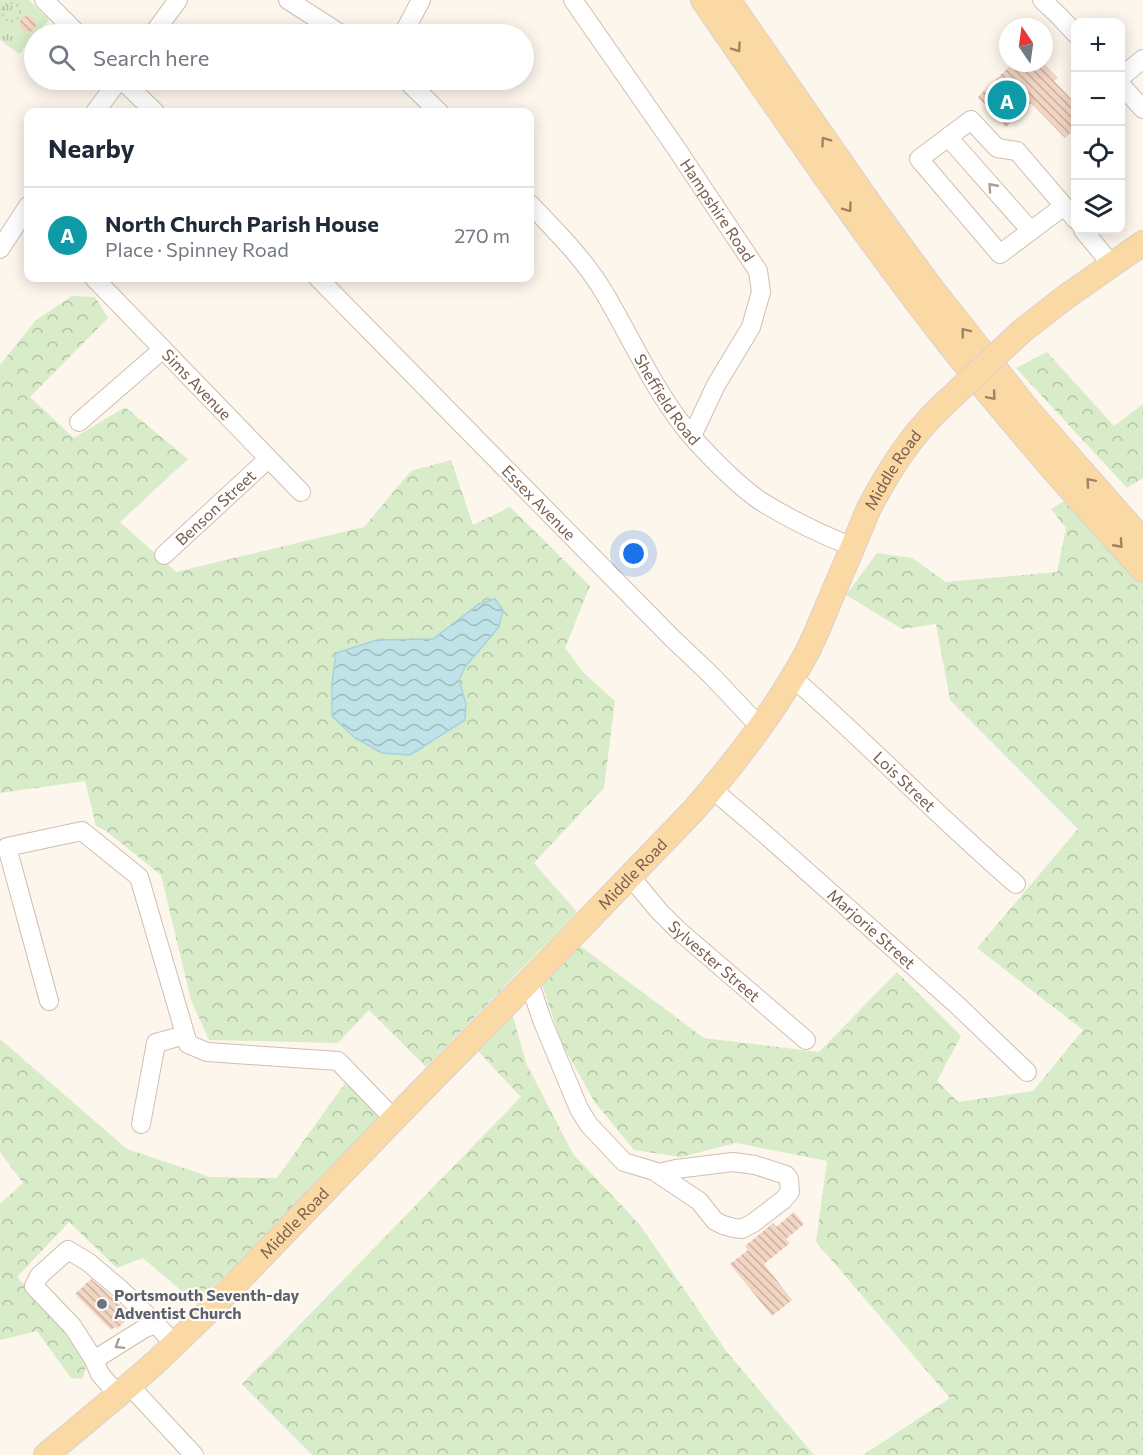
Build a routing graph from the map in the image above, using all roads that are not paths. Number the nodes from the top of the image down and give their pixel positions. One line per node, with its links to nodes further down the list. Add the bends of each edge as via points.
1 (44, 0): 9 (street)
2 (178, 0): 10 (street)
3 (288, 0): 11 (street)
4 (421, 0): 12 (street)
5 (573, 0): 37 (street, Hampshire Road, via 758,271 761,292 751,327 716,385)
6 (703, 0): 43 (main road, one-way to 43, via 832,187 936,327 1054,471)
7 (728, 0): 40 (main road, one-way to 7, via 1028,410 932,289)
8 (1042, 0): 13 (street)
9 (68, 24)
10 (160, 24)
11 (325, 24)
12 (408, 24)
13 (1071, 29)
14 (1143, 58): 15 (street)
15 (1125, 74)
16 (1125, 89): 23 (street)
17 (113, 90): 20 (street)
18 (132, 90): 21 (street)
19 (416, 90): 22 (street)
20 (98, 108)
21 (151, 108)
22 (435, 108)
23 (1143, 109)
24 (948, 137): 26 (street, via 971,120 998,148 1017,151); 28 (street, one-way to 24); 28 (street, via 919,159 1000,254)
25 (534, 208): 37 (street, Sheffield Road, via 564,239 604,292 652,380)
26 (1070, 213): 28 (street)
27 (24, 215): 31 (street)
28 (1031, 231)
29 (1086, 234): 32 (street)
30 (1143, 243): 32 (main road, Middle Road)
31 (0, 249)
32 (1112, 265): 41 (main road, Middle Road, bridge, via 1022,331 921,427 894,462)
33 (98, 282): 35 (street, Sims Avenue)
34 (322, 282): 45 (street, Essex Avenue)
35 (163, 349): 36 (street); 38 (street, Sims Avenue)
36 (80, 422)
37 (692, 436): 41 (street, Sheffield Road, via 758,499 814,531)
38 (268, 459): 39 (street, Sims Avenue); 42 (street, Benson Street)
39 (301, 492)
40 (1143, 541)
41 (853, 547): 44 (main road, Middle Road)
42 (164, 555)
43 (1143, 570)
44 (793, 678): 45 (main road, Middle Road); 48 (street, Lois Street)
45 (760, 727): 46 (main road, Middle Road)
46 (712, 789): 47 (main road, Middle Road); 53 (street, Marjorie Street)
47 (630, 876): 49 (main road, Middle Road); 52 (street, Sylvester Street, via 678,930)
48 (1016, 884)
49 (529, 981): 54 (main road, Middle Road); 56 (street, via 588,1125 624,1162)
50 (49, 1001): 51 (street, via 7,847 82,831 139,877)
51 (185, 1035): 54 (street, via 188,1044 207,1052 338,1060); 55 (street, via 156,1043)
52 (806, 1040)
53 (1028, 1072)
54 (394, 1119): 58 (main road, Middle Road)
55 (141, 1124)
56 (658, 1173): 56 (street, via 699,1201 715,1221 742,1229 790,1192 786,1175 755,1165 733,1162)
57 (156, 1324): 58 (street); 59 (street, one-way to 59); 59 (street, via 88,1262 68,1250 39,1276 34,1286 73,1327)
58 (174, 1345): 60 (main road, Middle Road)
59 (94, 1359): 60 (street, via 100,1374)
60 (124, 1390): 61 (main road, Middle Road); 62 (street)
61 (46, 1455)
62 (195, 1455)

